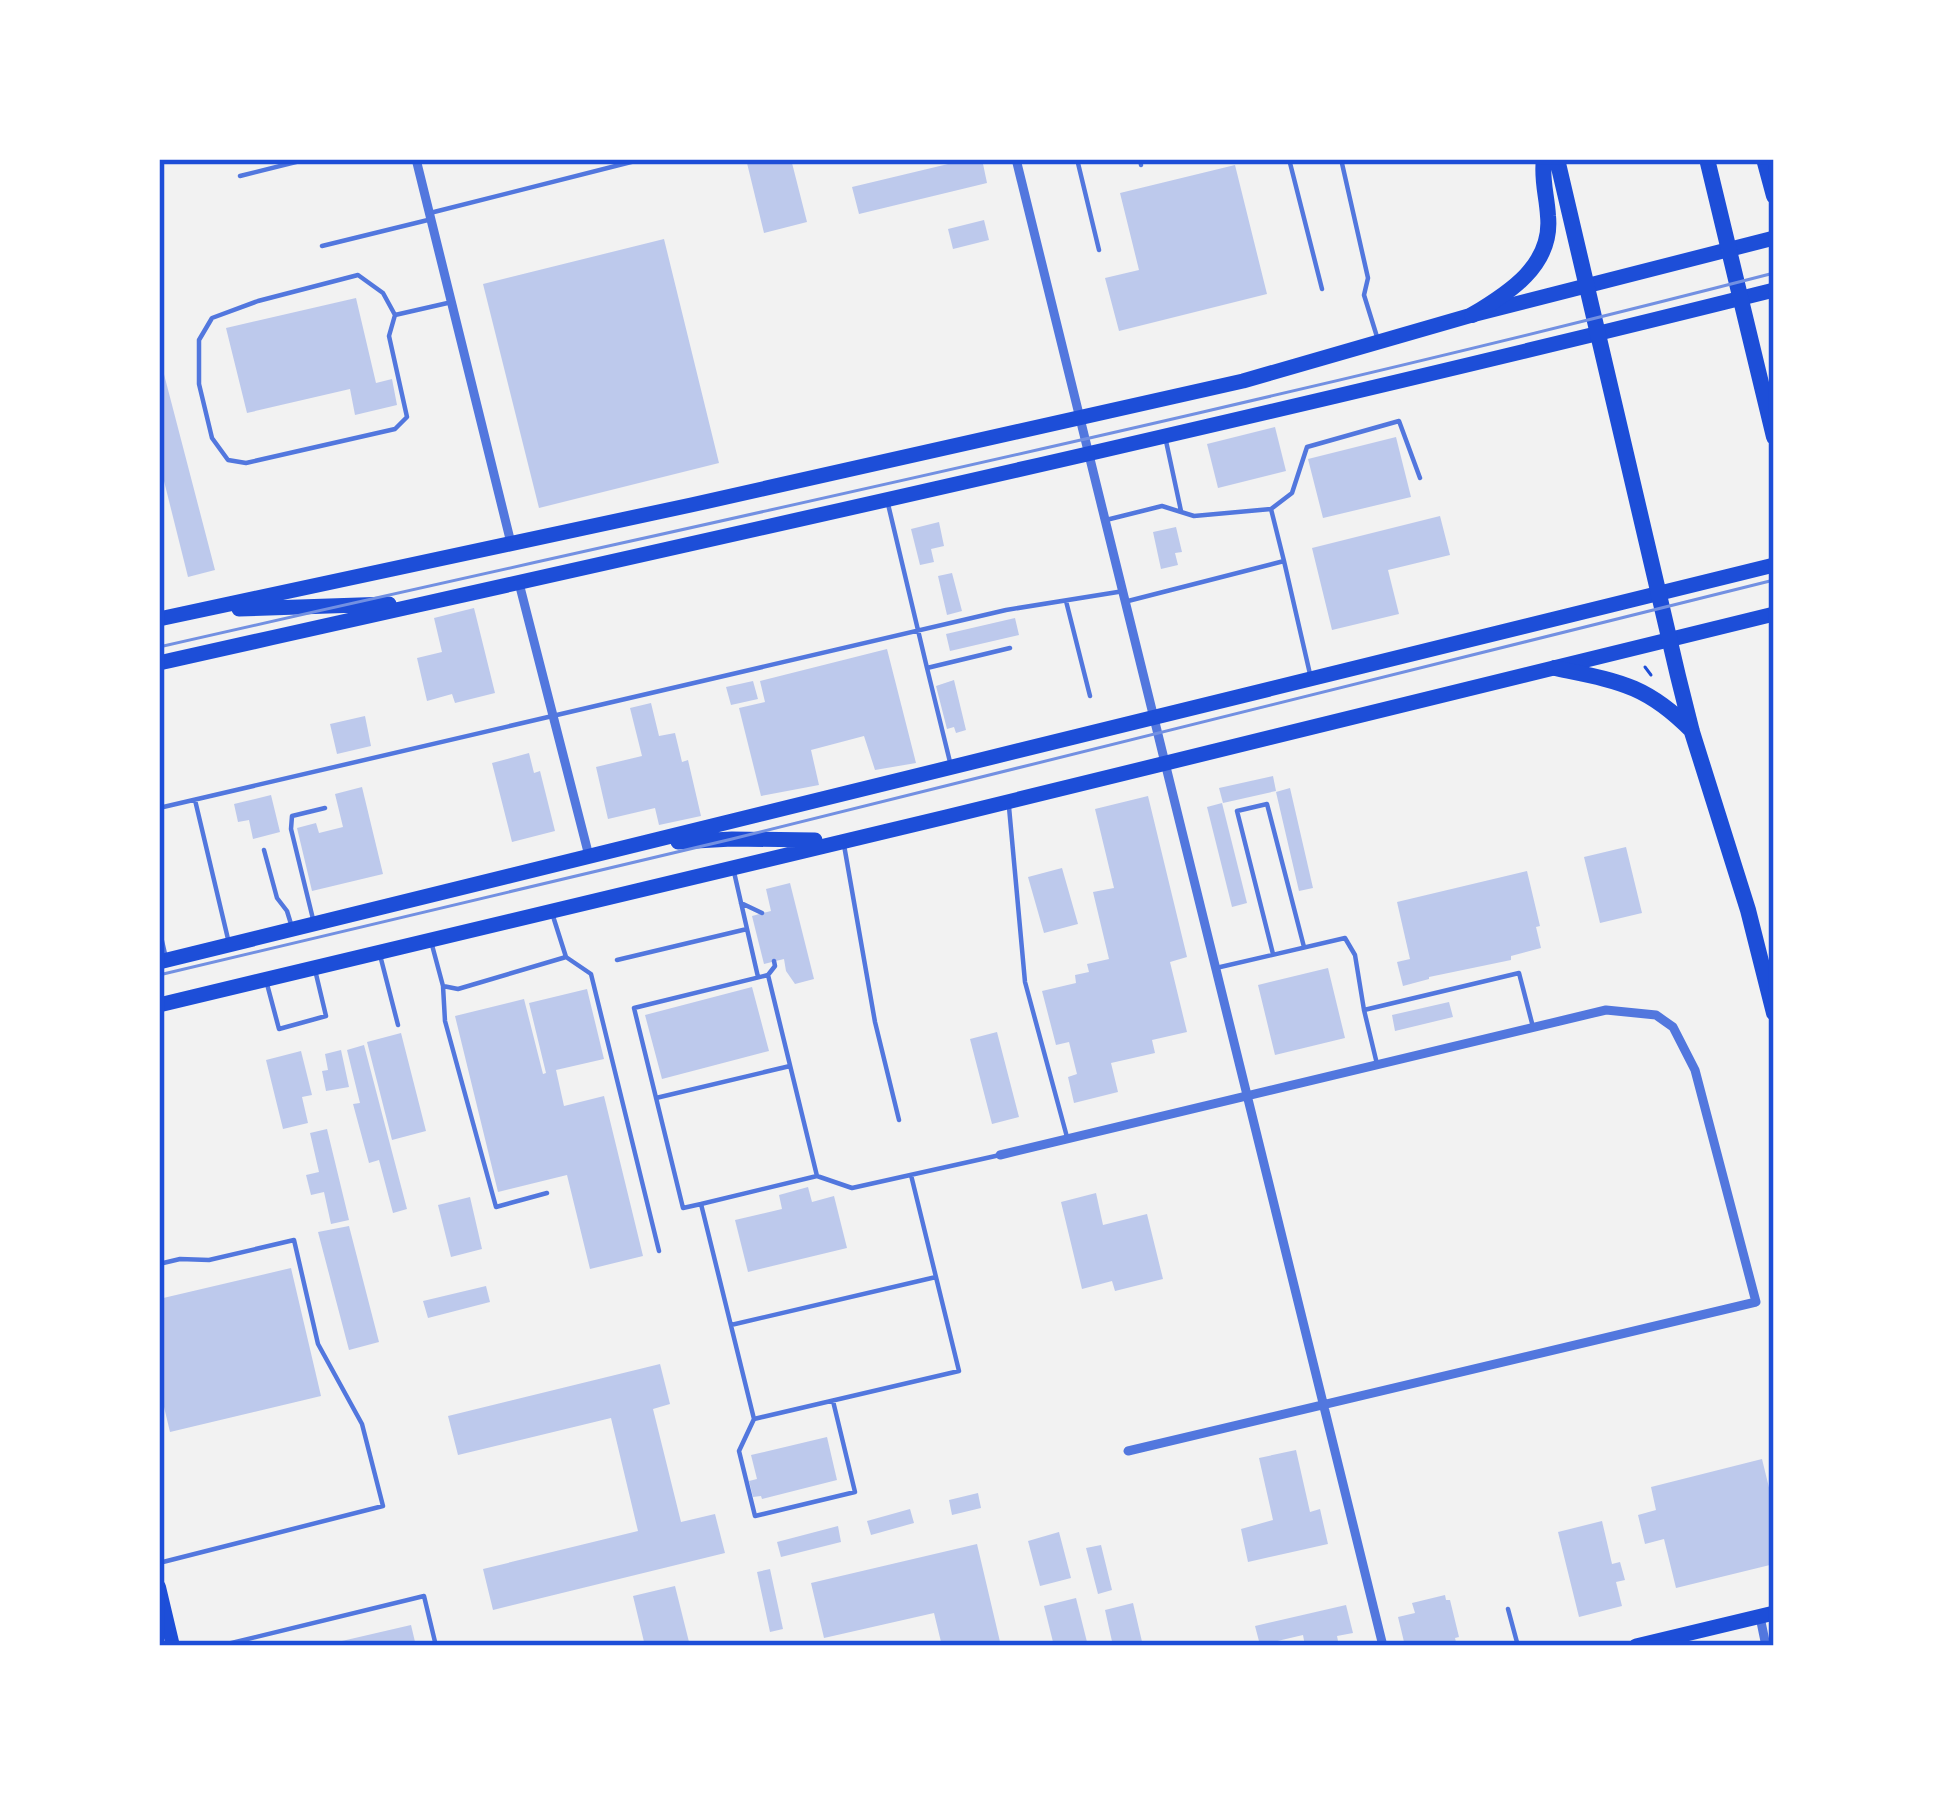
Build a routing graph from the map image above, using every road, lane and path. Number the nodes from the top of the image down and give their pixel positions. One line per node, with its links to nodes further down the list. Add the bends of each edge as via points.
1 (308, 159): 12 (lane)
2 (416, 159): 14 (street)
3 (643, 159): 14 (lane)
4 (1016, 159): 26 (street)
5 (1077, 159): 17 (lane)
6 (1289, 159): 19 (lane)
7 (1341, 159): 25 (lane)
8 (1544, 159): 22 (highway, via 1549,221 1541,256 1515,287)
9 (1557, 159): 18 (highway)
10 (1707, 159): 28 (highway)
11 (1764, 159): 13 (highway)
12 (240, 176)
13 (1773, 194)
14 (431, 216): 16 (lane); 21 (street)
15 (1774, 238): 18 (main road)
16 (322, 246)
17 (1099, 250)
18 (1587, 286): 22 (main road); 24 (highway)
19 (1322, 289)
20 (1774, 290): 24 (main road)
21 (452, 302): 23 (lane); 35 (street)
22 (1472, 315): 25 (main road)
23 (395, 316): 23 (lane, via 389,336 407,417 395,429 246,463 228,460 212,438 199,384 199,340 212,318 358,275 383,293)
24 (1599, 335): 27 (main road); 39 (highway)
25 (1378, 343): 26 (main road)
26 (1079, 417): 29 (street); 35 (main road)
27 (1165, 435): 29 (main road); 33 (lane)
28 (1774, 437)
29 (1089, 453): 31 (main road); 34 (street)
30 (1420, 478): 32 (lane, via 1399,421 1307,447 1292,493)
31 (887, 499): 38 (main road); 46 (lane)
32 (1270, 509): 33 (lane); 36 (lane)
33 (1181, 511): 34 (lane, via 1162,506)
34 (1106, 520): 40 (street)
35 (511, 544): 43 (main road)
36 (1284, 561): 40 (lane); 54 (lane)
37 (1774, 565): 39 (main road)
38 (519, 583): 42 (main road); 56 (street)
39 (1658, 592): 47 (highway); 54 (main road)
40 (1125, 596): 41 (lane); 57 (street)
41 (1066, 601): 46 (lane); 55 (lane)
42 (428, 603): 43 (main road); 49 (main road)
43 (199, 610): 45 (main road)
44 (1774, 614): 47 (main road)
45 (159, 619)
46 (917, 631): 51 (lane); 56 (lane)
47 (1669, 640): 52 (main road); 58 (highway)
48 (1010, 648): 51 (lane)
49 (159, 663)
50 (1645, 667): 53 (path)
51 (927, 668): 60 (lane)
52 (1555, 668): 58 (highway, via 1642,690); 59 (main road)
53 (1652, 675)
54 (1312, 679): 57 (main road)
55 (1090, 696)
56 (552, 717): 61 (lane); 68 (street)
57 (1156, 718): 59 (street); 60 (main road)
58 (1692, 732): 94 (highway)
59 (1166, 763): 62 (main road); 87 (street)
60 (952, 768): 66 (main road)
61 (195, 800): 63 (lane); 78 (lane)
62 (1008, 801): 65 (main road); 102 (lane, via 1025,982)
63 (159, 808)
64 (326, 808): 73 (lane, via 292,816)
65 (843, 840): 66 (main road); 69 (main road); 101 (lane)
66 (639, 844): 68 (main road)
67 (264, 850): 76 (lane)
68 (589, 856): 73 (main road)
69 (733, 866): 70 (lane); 71 (main road)
70 (741, 903): 72 (lane); 75 (lane)
71 (551, 910): 77 (main road); 82 (lane)
72 (762, 913)
73 (314, 925): 76 (main road)
74 (159, 928): 84 (lane)
75 (747, 929): 83 (lane); 89 (lane)
76 (292, 930): 78 (main road)
77 (431, 939): 80 (main road); 91 (lane)
78 (230, 945): 84 (main road)
79 (1304, 947): 81 (lane); 81 (lane, via 1267,804 1237,811); 93 (lane, via 1345,938)
80 (379, 952): 86 (main road); 95 (lane)
81 (1273, 954): 87 (lane)
82 (566, 957): 91 (lane, via 458,989); 108 (lane, via 592,974)
83 (617, 960)
84 (163, 961)
85 (774, 962): 88 (lane)
86 (314, 968): 90 (main road); 90 (lane, via 326,1016 279,1029)
87 (1216, 968): 99 (street)
88 (768, 975): 89 (lane); 98 (lane)
89 (758, 977): 100 (lane, via 634,1007)
90 (266, 979): 92 (main road)
91 (443, 986): 106 (lane, via 445,1021 496,1207)
92 (159, 1005)
93 (1364, 1010): 96 (lane, via 1519,973); 97 (lane)
94 (1774, 1013)
95 (398, 1024)
96 (1533, 1027): 97 (street); 113 (street, via 1606,1010 1656,1015 1673,1027 1694,1070 1756,1302)
97 (1377, 1064): 99 (street)
98 (790, 1066): 100 (lane); 105 (lane)
99 (1248, 1095): 102 (street); 113 (street)
100 (656, 1098): 107 (lane, via 683,1208)
101 (899, 1120)
102 (1068, 1138): 103 (street)
103 (1000, 1155): 104 (lane)
104 (911, 1175): 105 (lane, via 851,1188); 110 (lane)
105 (817, 1176): 107 (lane)
106 (547, 1193)
107 (701, 1204): 111 (lane)
108 (659, 1251)
109 (159, 1264): 116 (lane, via 294,1240 318,1344 362,1424 382,1506)
110 (936, 1276): 111 (lane); 112 (lane, via 959,1371)
111 (731, 1325): 114 (lane)
112 (833, 1401): 114 (lane); 114 (lane, via 856,1492 755,1516 739,1451)
113 (1324, 1405): 115 (street); 124 (street)
114 (754, 1419)
115 (1128, 1451)
116 (159, 1563)
117 (159, 1587): 121 (main road)
118 (1508, 1609): 125 (lane)
119 (1767, 1615): 126 (main road); 127 (street)
120 (244, 1643): 122 (lane); 123 (lane, via 424,1596)
121 (173, 1646)
122 (219, 1646)
123 (436, 1646)
124 (1383, 1646)
125 (1518, 1646)
126 (1636, 1646)
127 (1766, 1646)

